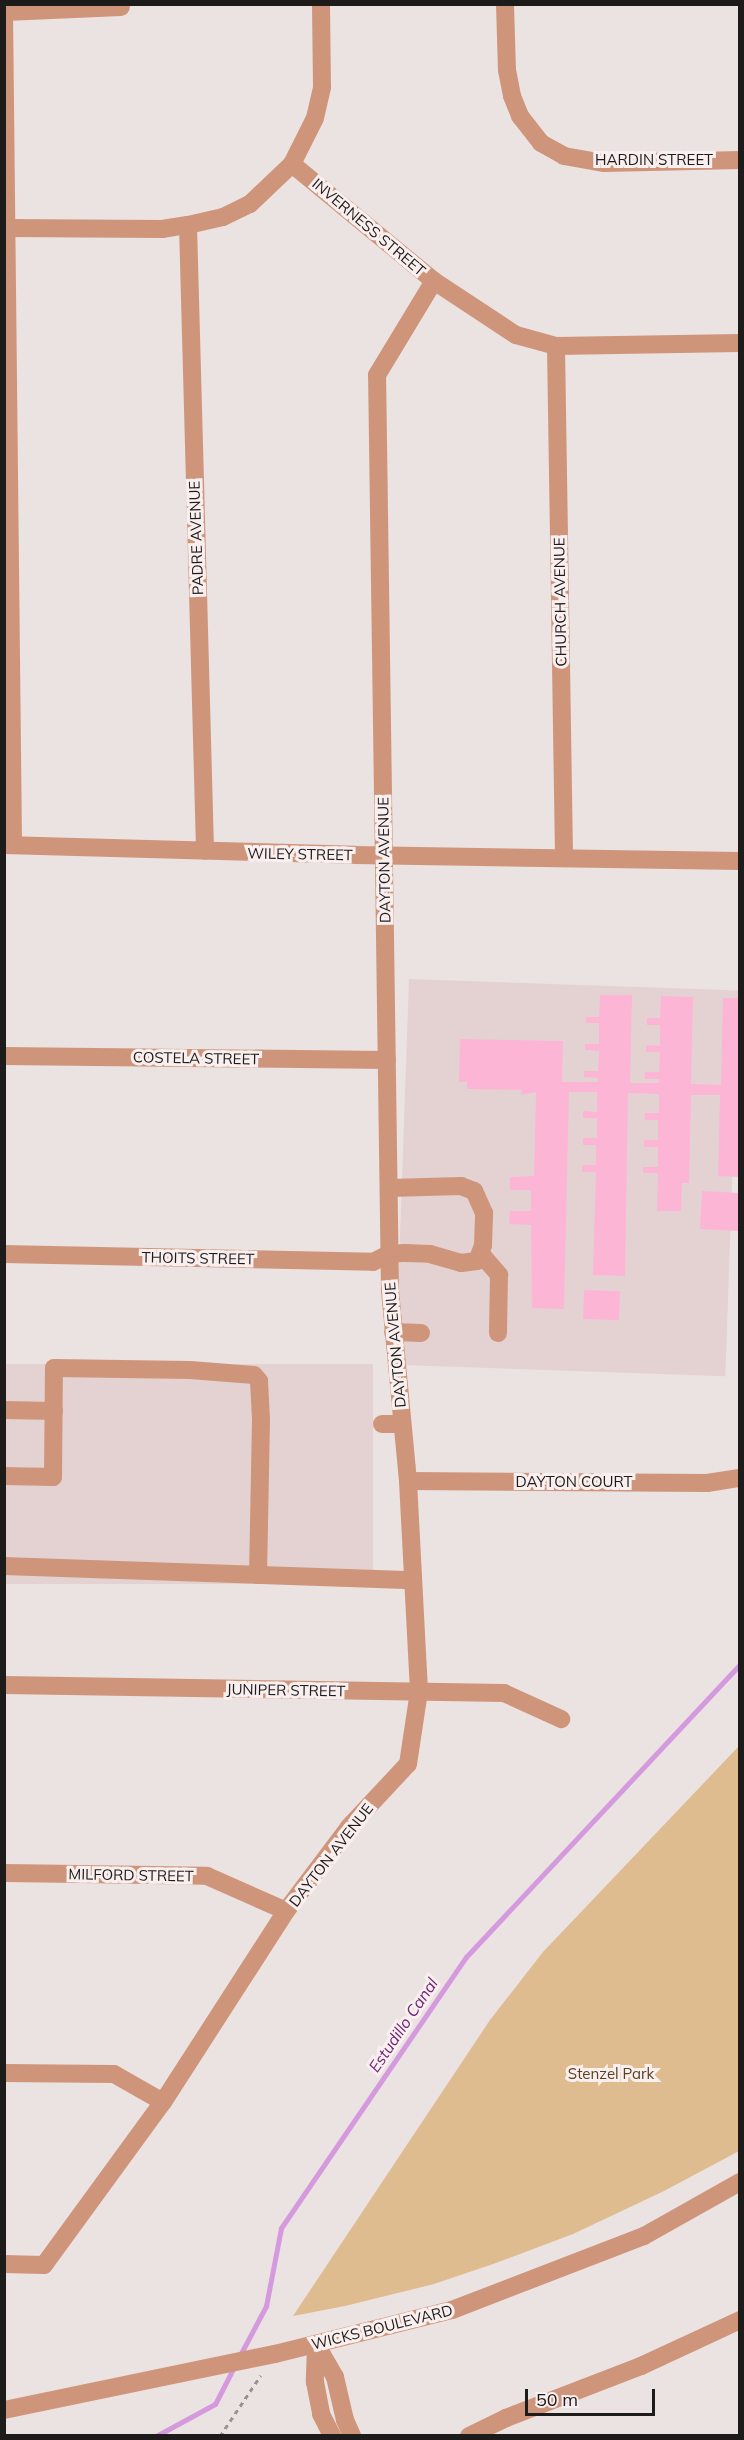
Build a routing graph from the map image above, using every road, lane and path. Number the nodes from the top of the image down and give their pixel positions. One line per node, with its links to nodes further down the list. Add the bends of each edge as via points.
1 (321, 4): 6 (street, via 322,87 315,118)
2 (505, 4): 5 (street, HARDIN STREET, via 507,70 512,96 520,116 541,143 564,156 604,163)
3 (121, 8): 4 (street)
4 (4, 12): 8 (street)
5 (740, 160)
6 (292, 164): 7 (street, via 250,204 224,217); 9 (street, INVERNESS STREET)
7 (188, 225): 8 (street, via 162,229); 13 (street, PADRE AVENUE)
8 (6, 228): 12 (street)
9 (434, 281): 11 (street, INVERNESS STREET, via 516,335); 14 (street, DAYTON AVENUE, via 377,375)
10 (740, 342): 11 (street, INVERNESS STREET)
11 (556, 345): 15 (street, CHURCH AVENUE)
12 (9, 845): 13 (street, WILEY STREET)
13 (205, 851): 14 (street, WILEY STREET)
14 (384, 855): 15 (street, WILEY STREET); 18 (street, DAYTON AVENUE)
15 (564, 858): 16 (street, WILEY STREET)
16 (740, 861)
17 (4, 1056): 18 (street, COSTELA STREET)
18 (387, 1060): 19 (street, DAYTON AVENUE)
19 (389, 1188): 21 (street, DAYTON AVENUE); 22 (street, via 461,1186 474,1191 484,1213)
20 (4, 1254): 21 (street, THOITS STREET, via 373,1262)
21 (389, 1254): 22 (street, THOITS STREET, via 430,1254 451,1262 470,1263); 23 (street, DAYTON AVENUE)
22 (481, 1254): 25 (street, via 499,1275)
23 (393, 1332): 24 (street); 29 (street, DAYTON AVENUE)
24 (421, 1333)
25 (498, 1333)
26 (4, 1410): 27 (street)
27 (54, 1411): 30 (street, via 53,1477); 34 (street, via 54,1368 254,1375 259,1380 261,1420)
28 (382, 1424): 29 (street)
29 (402, 1424): 32 (street, DAYTON AVENUE)
30 (4, 1476)
31 (740, 1478): 32 (street, DAYTON COURT, via 707,1483)
32 (408, 1481): 35 (street, DAYTON AVENUE)
33 (4, 1566): 34 (street)
34 (258, 1575): 35 (street)
35 (413, 1580): 37 (street, DAYTON AVENUE)
36 (4, 1685): 37 (street, JUNIPER STREET)
37 (419, 1691): 38 (street, JUNIPER STREET, via 504,1693); 40 (street, DAYTON AVENUE, via 408,1764 349,1827)
38 (561, 1719)
39 (4, 1873): 40 (street, MILFORD STREET, via 207,1876)
40 (286, 1911): 42 (street, DAYTON AVENUE)
41 (4, 2073): 42 (street, via 114,2074)
42 (163, 2102): 44 (street, DAYTON AVENUE, via 44,2265)
43 (740, 2182): 46 (street, WICKS BOULEVARD, via 644,2236 452,2310)
44 (4, 2265)
45 (740, 2320): 49 (street)
46 (316, 2344): 47 (street, WICKS BOULEVARD); 51 (street, via 315,2382 321,2414); 52 (street, via 335,2378)
47 (267, 2356): 48 (street, WICKS BOULEVARD); 50 (path)
48 (4, 2410)
49 (481, 2433)
50 (220, 2436)
51 (332, 2436)
52 (352, 2436)

